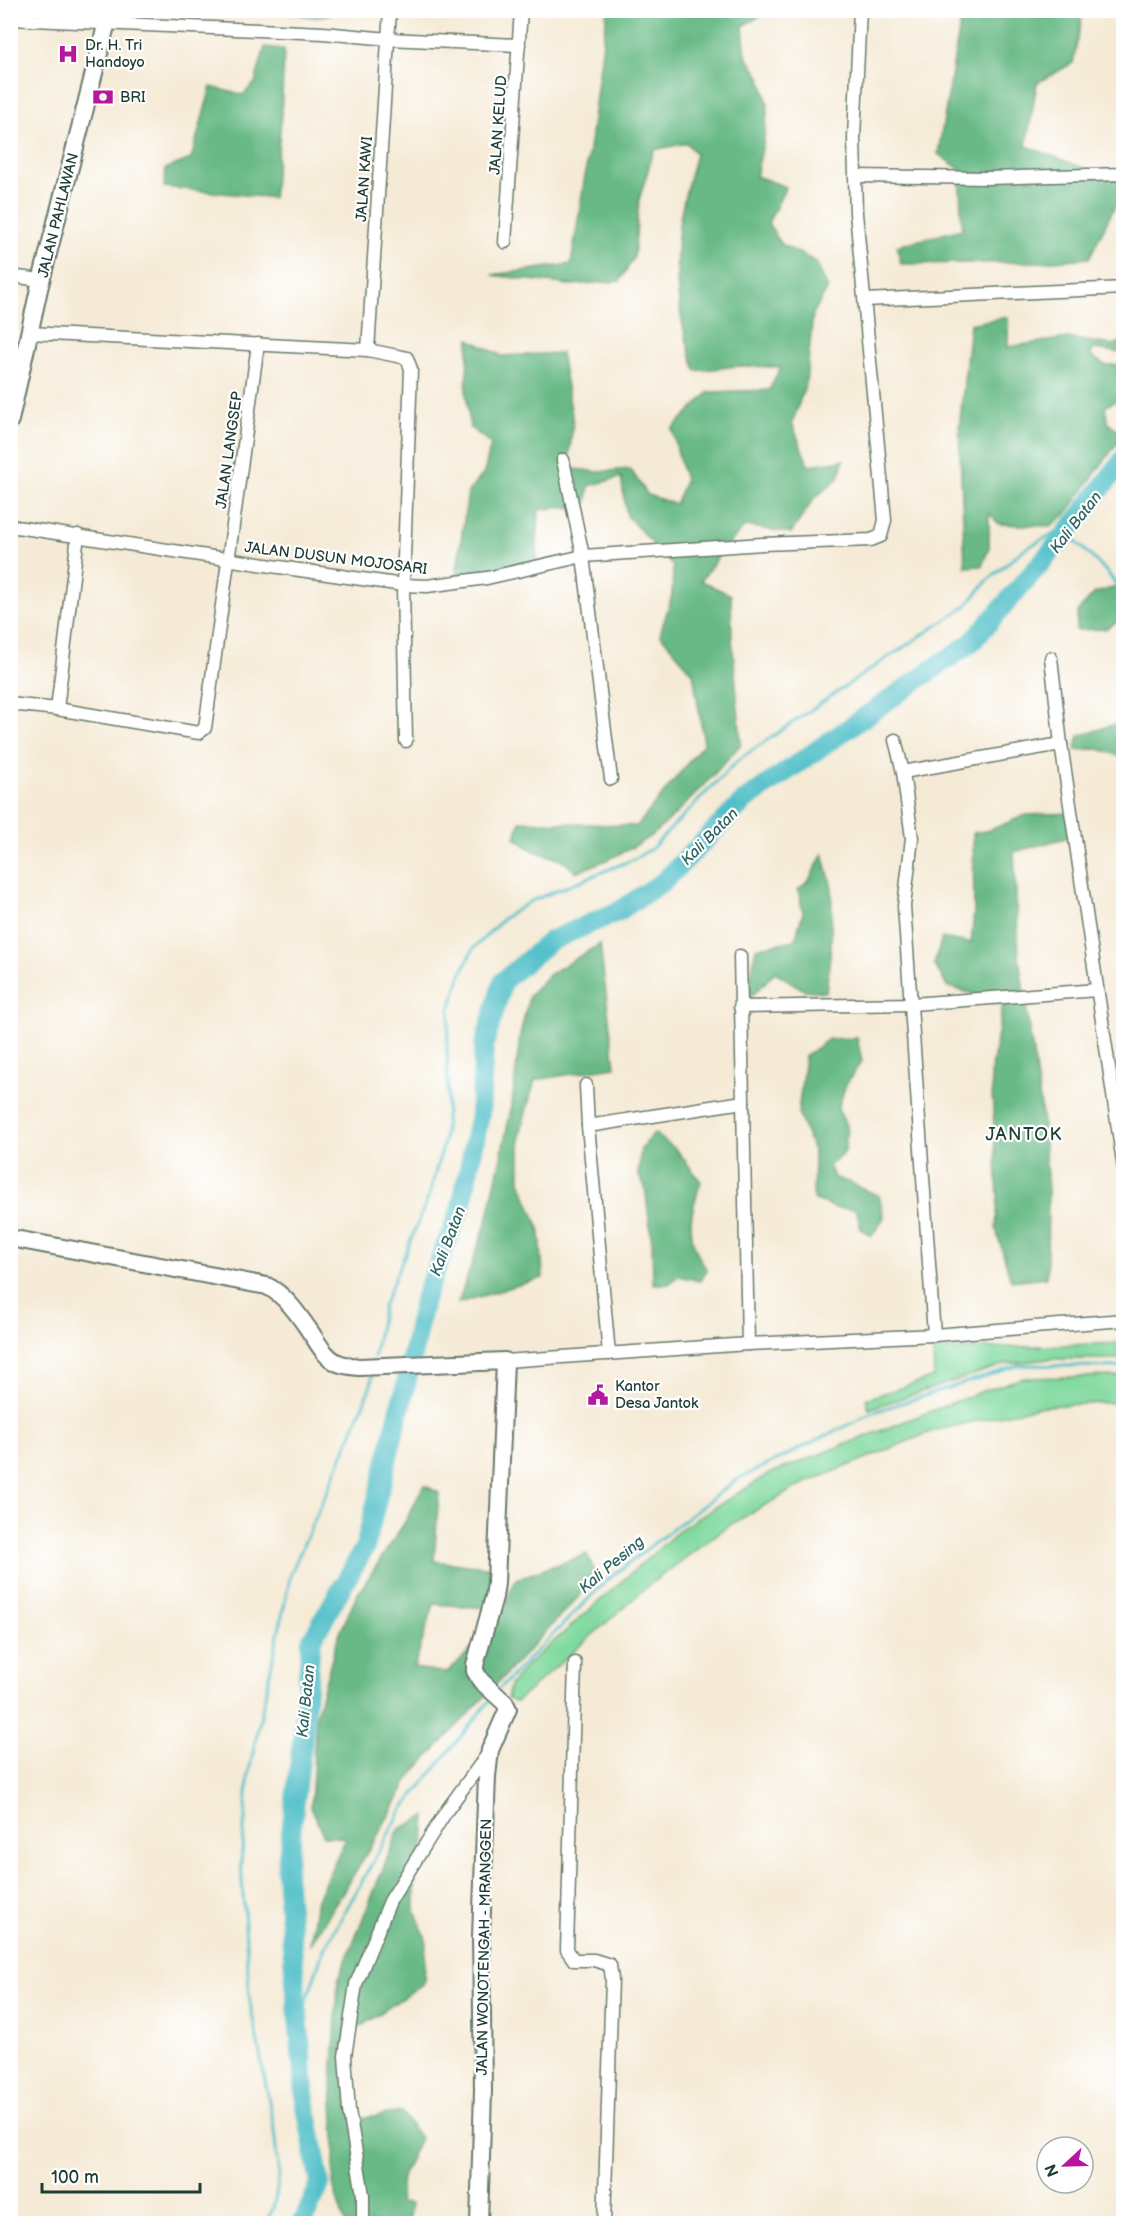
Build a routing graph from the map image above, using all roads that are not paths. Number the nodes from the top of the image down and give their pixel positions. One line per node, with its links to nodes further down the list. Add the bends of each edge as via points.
1 (390, 10): 6 (street, JALAN KAWI)
2 (521, 10): 7 (street, JALAN KELUD)
3 (860, 10): 9 (street)
4 (108, 17): 5 (street); 6 (street); 12 (street, JALAN PAHLAWAN)
5 (10, 19)
6 (388, 39): 7 (street); 17 (street, JALAN KAWI)
7 (519, 45): 10 (street, JALAN KELUD)
8 (1124, 174): 9 (street)
9 (855, 176): 14 (street)
10 (505, 242)
11 (10, 276): 12 (street)
12 (41, 280): 15 (street, JALAN PAHLAWAN)
13 (1124, 288): 14 (street)
14 (865, 300): 22 (street, JALAN DUSUN MOJOSARI, via 885,520 881,536)
15 (29, 333): 16 (street); 18 (street, JALAN PAHLAWAN)
16 (258, 344): 17 (street); 23 (street, JALAN LANGSEP)
17 (368, 350): 24 (street, via 401,355 411,369)
18 (10, 420)
19 (563, 460): 22 (street)
20 (10, 526): 21 (street, JALAN DUSUN MOJOSARI)
21 (78, 535): 23 (street, JALAN DUSUN MOJOSARI); 27 (street)
22 (583, 556): 24 (street, JALAN DUSUN MOJOSARI, via 455,583); 32 (street)
23 (227, 559): 24 (street, JALAN DUSUN MOJOSARI); 27 (street, JALAN LANGSEP, via 202,731)
24 (403, 585): 29 (street)
25 (1051, 658): 30 (street)
26 (10, 704): 27 (street)
27 (57, 709)
28 (895, 740): 31 (street)
29 (406, 741)
30 (1060, 744): 31 (street); 34 (street)
31 (903, 772): 35 (street, via 912,838 904,906)
32 (611, 779)
33 (740, 956): 36 (street)
34 (1098, 990): 35 (street); 40 (street)
35 (912, 1004): 36 (street); 43 (street)
36 (740, 1008): 38 (street)
37 (586, 1085): 39 (street)
38 (743, 1102): 39 (street); 44 (street)
39 (588, 1126): 45 (street)
40 (1124, 1170)
41 (10, 1238): 46 (street, via 267,1286 286,1300 325,1354 342,1365)
42 (1124, 1320): 43 (street)
43 (934, 1335): 44 (street)
44 (748, 1344): 45 (street)
45 (609, 1354): 46 (street)
46 (506, 1361): 48 (street, JALAN WONOTENGAH - MRANGGEN, via 496,1583 475,1665 481,1681 508,1708)
47 (575, 1663): 51 (street, via 567,1950 574,1960 610,1965 612,1979)
48 (490, 1750): 49 (street, via 390,1901 356,1984 345,2056 349,2111 363,2195); 50 (street, JALAN WONOTENGAH - MRANGGEN, via 481,1936 483,2090)
49 (363, 2223)
50 (479, 2223)
51 (604, 2223)

